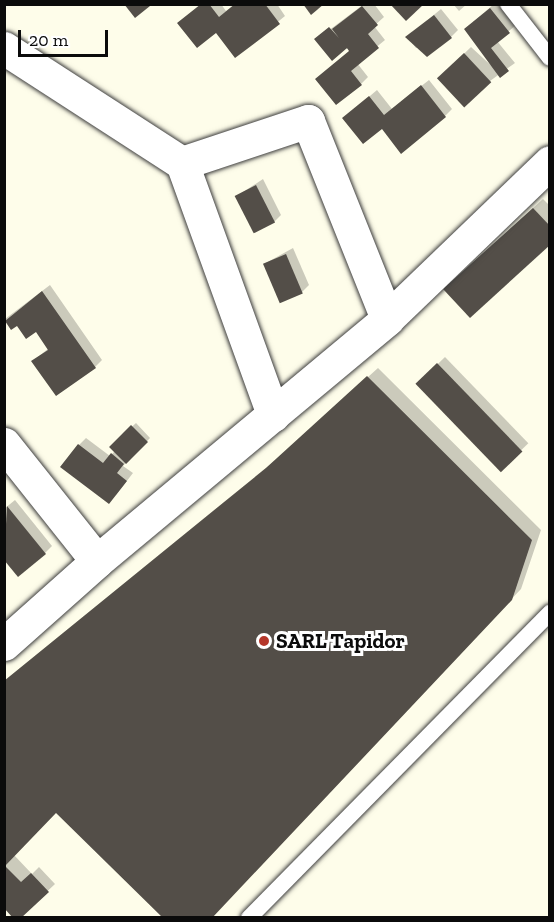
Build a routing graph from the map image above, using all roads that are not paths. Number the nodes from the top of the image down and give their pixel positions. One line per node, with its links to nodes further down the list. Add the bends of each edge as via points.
1 (508, 4): 3 (lane)
2 (4, 48): 5 (street)
3 (549, 58)
4 (549, 162): 6 (street)
5 (182, 163): 6 (street, via 308,122); 7 (street)
6 (387, 319): 7 (street)
7 (273, 415): 9 (street)
8 (4, 444): 9 (street)
9 (97, 561): 11 (street)
10 (549, 613): 12 (lane)
11 (4, 644)
12 (249, 918)

